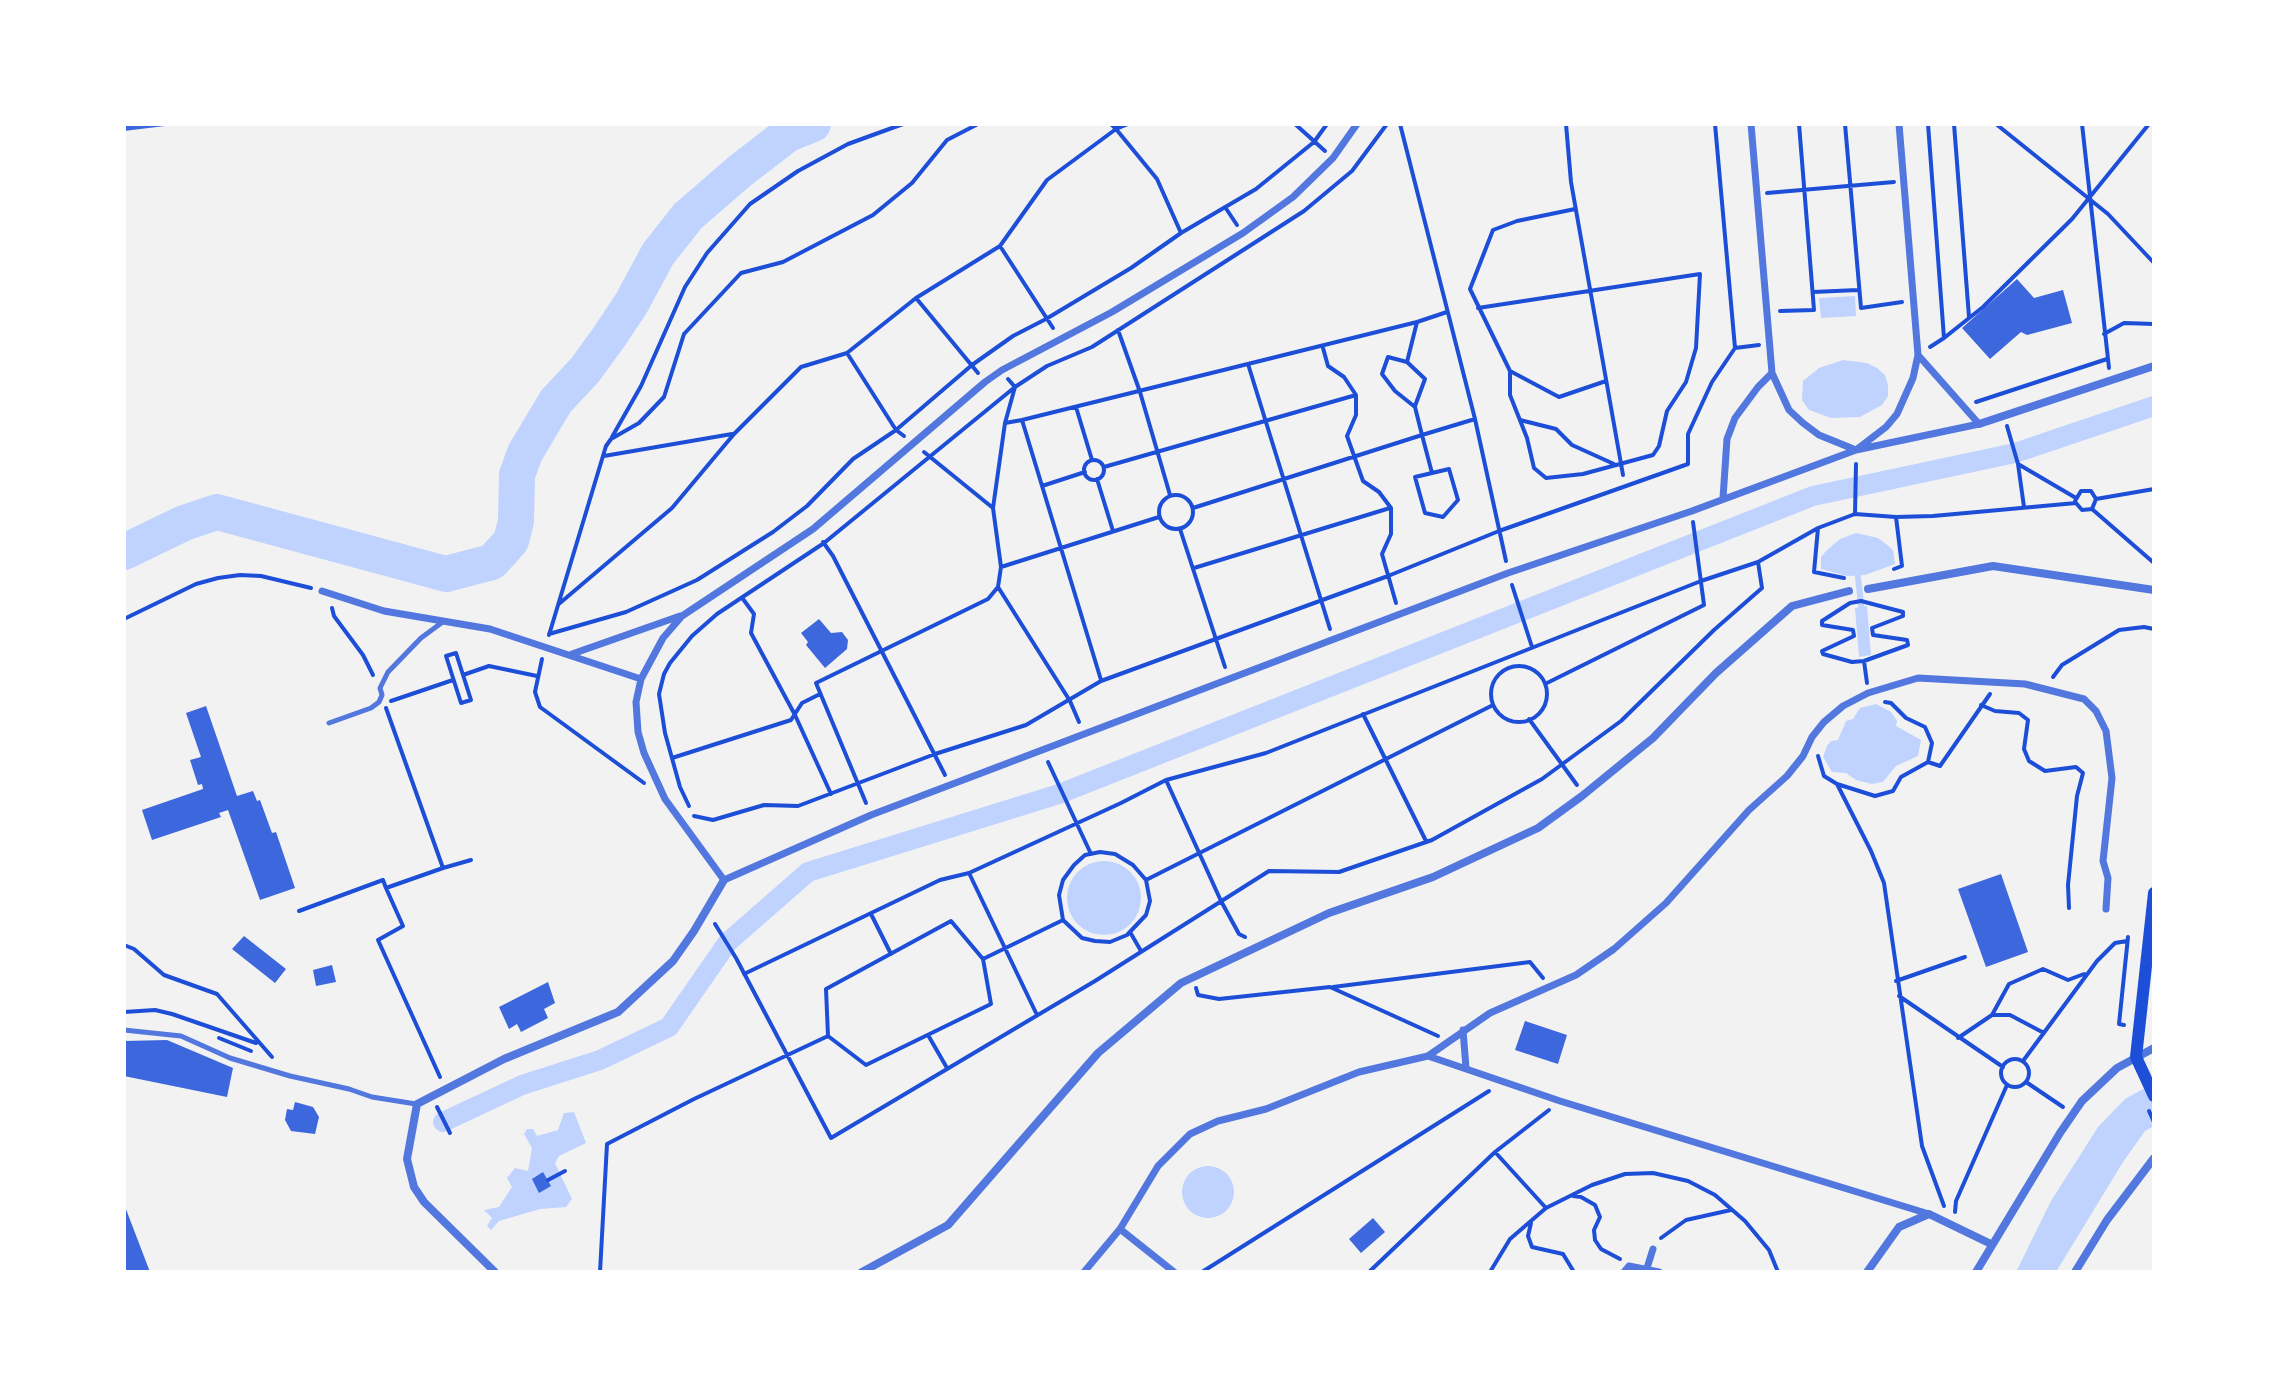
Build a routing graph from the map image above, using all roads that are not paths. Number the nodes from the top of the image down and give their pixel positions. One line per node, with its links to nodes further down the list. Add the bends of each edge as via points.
1 (1357, 124): 14 (street, via 1333,158 1293,197 1112,312 1002,370 813,529)
2 (1751, 124): 6 (street)
3 (1899, 124): 4 (street)
4 (1918, 355): 7 (street); 8 (street, via 1897,414)
5 (2154, 366): 7 (street)
6 (1772, 373): 8 (street, via 1789,410 1803,423); 9 (street, via 1735,418 1727,439)
7 (1979, 424): 8 (street)
8 (1856, 450): 9 (street)
9 (1723, 498): 19 (street, via 1508,573 949,785)
10 (1868, 589): 11 (street, via 1993,566)
11 (2154, 590)
12 (1849, 591): 39 (street, via 1792,606 1653,738 1538,828 1433,877 1329,913 1181,983 1098,1053 948,1225)
13 (325, 592): 15 (street, via 384,611)
14 (682, 616): 16 (street); 17 (street)
15 (444, 621): 16 (street); 18 (lane, via 383,679 379,702)
16 (572, 654): 17 (street)
17 (641, 679): 19 (street, via 636,702 644,753 665,799)
18 (329, 723)
19 (724, 880): 29 (street, via 673,961 618,1012 504,1059)
20 (2154, 893): 26 (main road)
21 (2106, 909): 23 (street, via 2103,861 2112,778 2106,731 2096,711 2084,699 2025,684 1918,678 1868,693 1824,722 1787,776 1749,810 1666,903 1614,949 1576,975)
22 (124, 1030): 29 (lane, via 181,1036 290,1076)
23 (1463, 1030): 25 (street); 27 (street)
24 (2154, 1048): 26 (street)
25 (1428, 1056): 27 (street); 32 (street, via 1359,1072 1190,1134 1158,1166)
26 (2136, 1057): 28 (main road); 33 (street, via 2082,1101)
27 (1466, 1068): 31 (street)
28 (2154, 1096)
29 (417, 1104): 38 (street, via 407,1159 414,1187)
30 (2154, 1158): 45 (street)
31 (1929, 1214): 33 (street); 43 (street, via 1899,1227)
32 (1120, 1229): 40 (street); 41 (street)
33 (1991, 1244): 44 (street)
34 (1653, 1249): 36 (street)
35 (1622, 1260): 37 (street)
36 (1647, 1268): 37 (street); 42 (street)
37 (1626, 1269)
38 (495, 1272)
39 (862, 1272)
40 (1084, 1272)
41 (1174, 1272)
42 (1659, 1272)
43 (1867, 1272)
44 (1976, 1272)
45 (2075, 1272)

